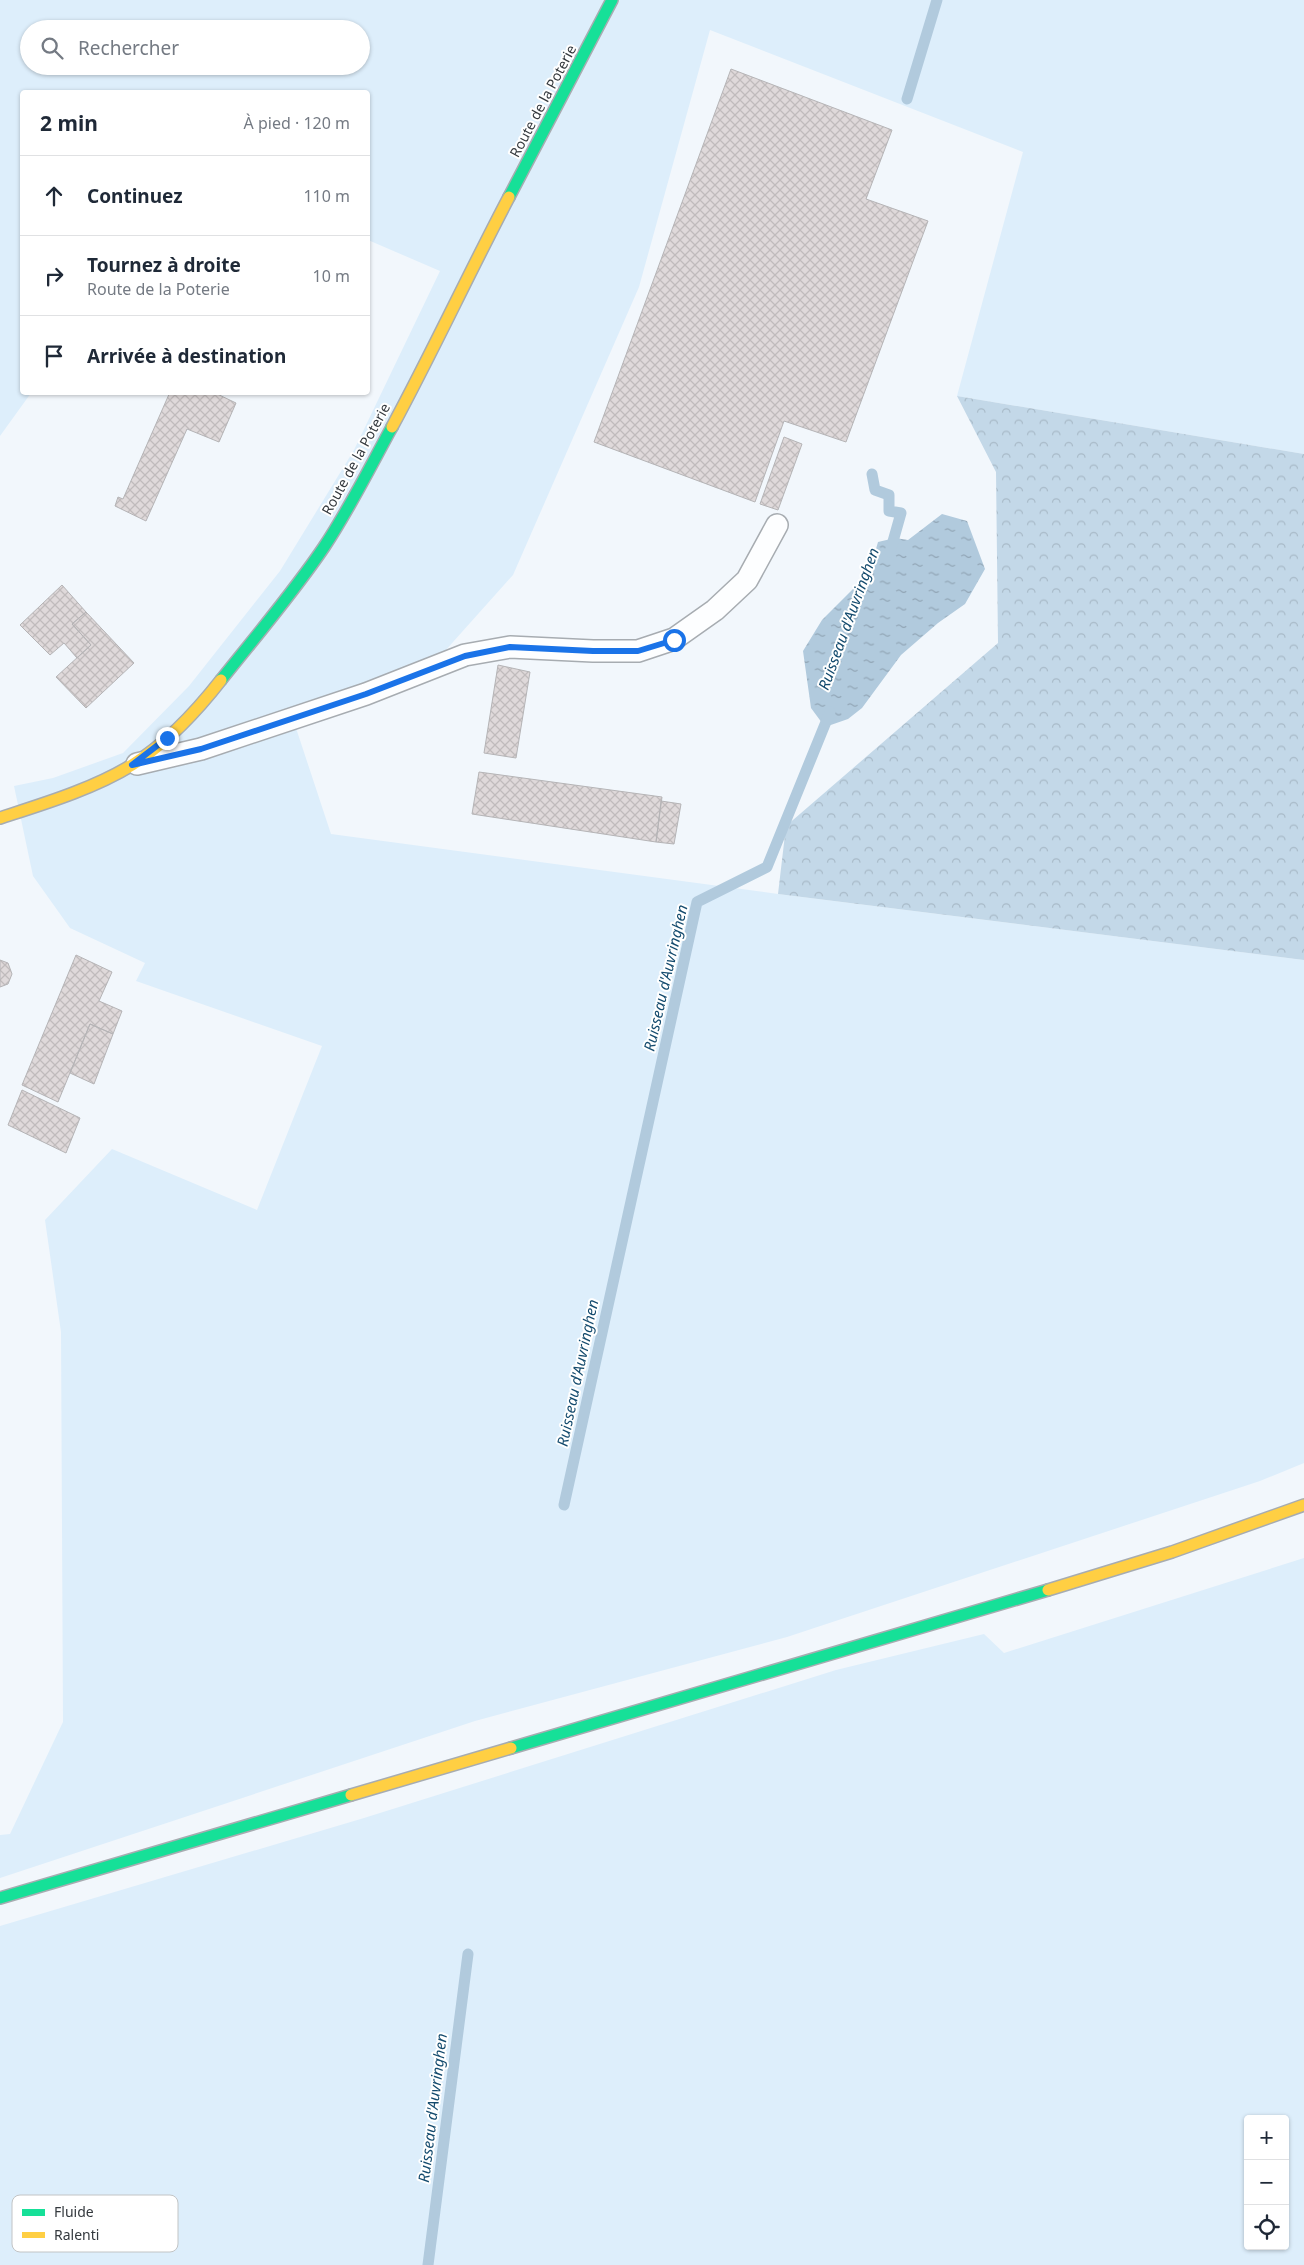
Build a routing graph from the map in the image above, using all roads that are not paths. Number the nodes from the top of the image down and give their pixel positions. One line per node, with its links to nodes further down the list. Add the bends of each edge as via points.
1 (612, 0): 3 (main road, Route de la Poterie, via 471,269 436,345 325,545 202,704 167,738)
2 (777, 525): 3 (lane, via 748,580 716,610 674,640 638,651 510,647 465,656 366,694 201,749)
3 (132, 765): 4 (main road, Route de la Poterie, via 75,791)
4 (0, 818)
5 (1304, 1505): 6 (main road, via 1172,1552 1023,1598)
6 (0, 1898)

